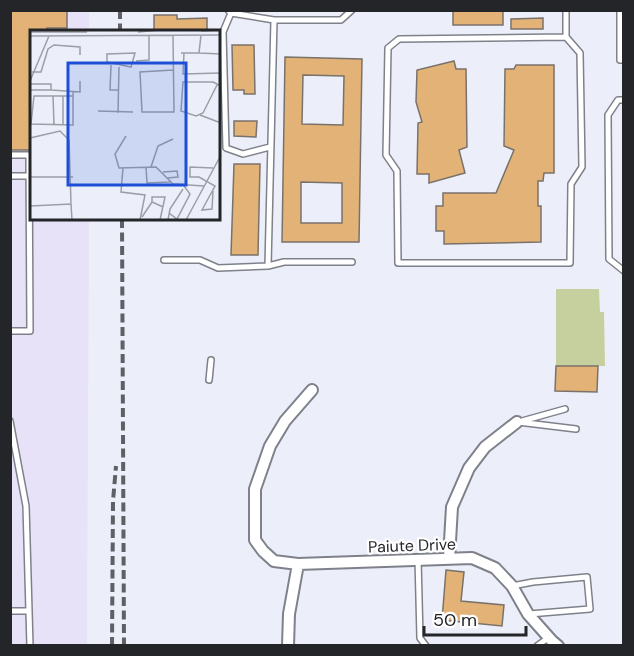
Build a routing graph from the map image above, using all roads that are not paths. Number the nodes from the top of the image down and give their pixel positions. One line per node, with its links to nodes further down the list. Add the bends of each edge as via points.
1 (352, 10): 5 (lane, via 341,20)
2 (566, 10): 6 (lane)
3 (620, 10): 7 (lane, via 620,60)
4 (230, 12): 5 (lane); 9 (lane, via 224,32 225,148 243,154)
5 (274, 20): 9 (lane)
6 (566, 37): 6 (lane, via 580,53 582,167 571,183 570,262 398,263 397,171 386,154 388,48 399,39)
7 (624, 60)
8 (624, 100): 17 (lane, via 618,100 608,115 609,259)
9 (270, 147): 16 (lane)
10 (10, 155): 11 (lane)
11 (30, 155): 13 (lane)
12 (10, 176): 13 (lane)
13 (30, 176): 18 (lane, via 30,331)
14 (164, 260): 16 (lane, via 200,260 218,268)
15 (352, 262): 16 (lane, via 284,262)
16 (268, 266)
17 (624, 271)
18 (10, 331)
19 (211, 360): 20 (lane)
20 (209, 380)
21 (312, 390): 28 (street, Paiute Drive, via 270,446 255,489 255,540 274,561)
22 (565, 409): 24 (lane)
23 (10, 421): 31 (lane, via 26,506)
24 (517, 422): 25 (lane); 26 (street, via 484,447 469,468 452,507)
25 (576, 429)
26 (448, 558): 27 (street, Paiute Drive); 29 (street, Paiute Drive, via 472,558 495,568)
27 (418, 559): 28 (street, Paiute Drive); 36 (lane, via 420,638)
28 (298, 564): 35 (street)
29 (512, 586): 32 (street, Paiute Drive); 32 (lane, via 587,577 590,609)
30 (10, 611): 31 (lane)
31 (29, 611): 34 (lane)
32 (528, 614): 33 (street, Paiute Drive)
33 (549, 637): 37 (lane); 38 (street, Paiute Drive)
34 (30, 645)
35 (288, 645)
36 (426, 645)
37 (537, 645)
38 (558, 645)

